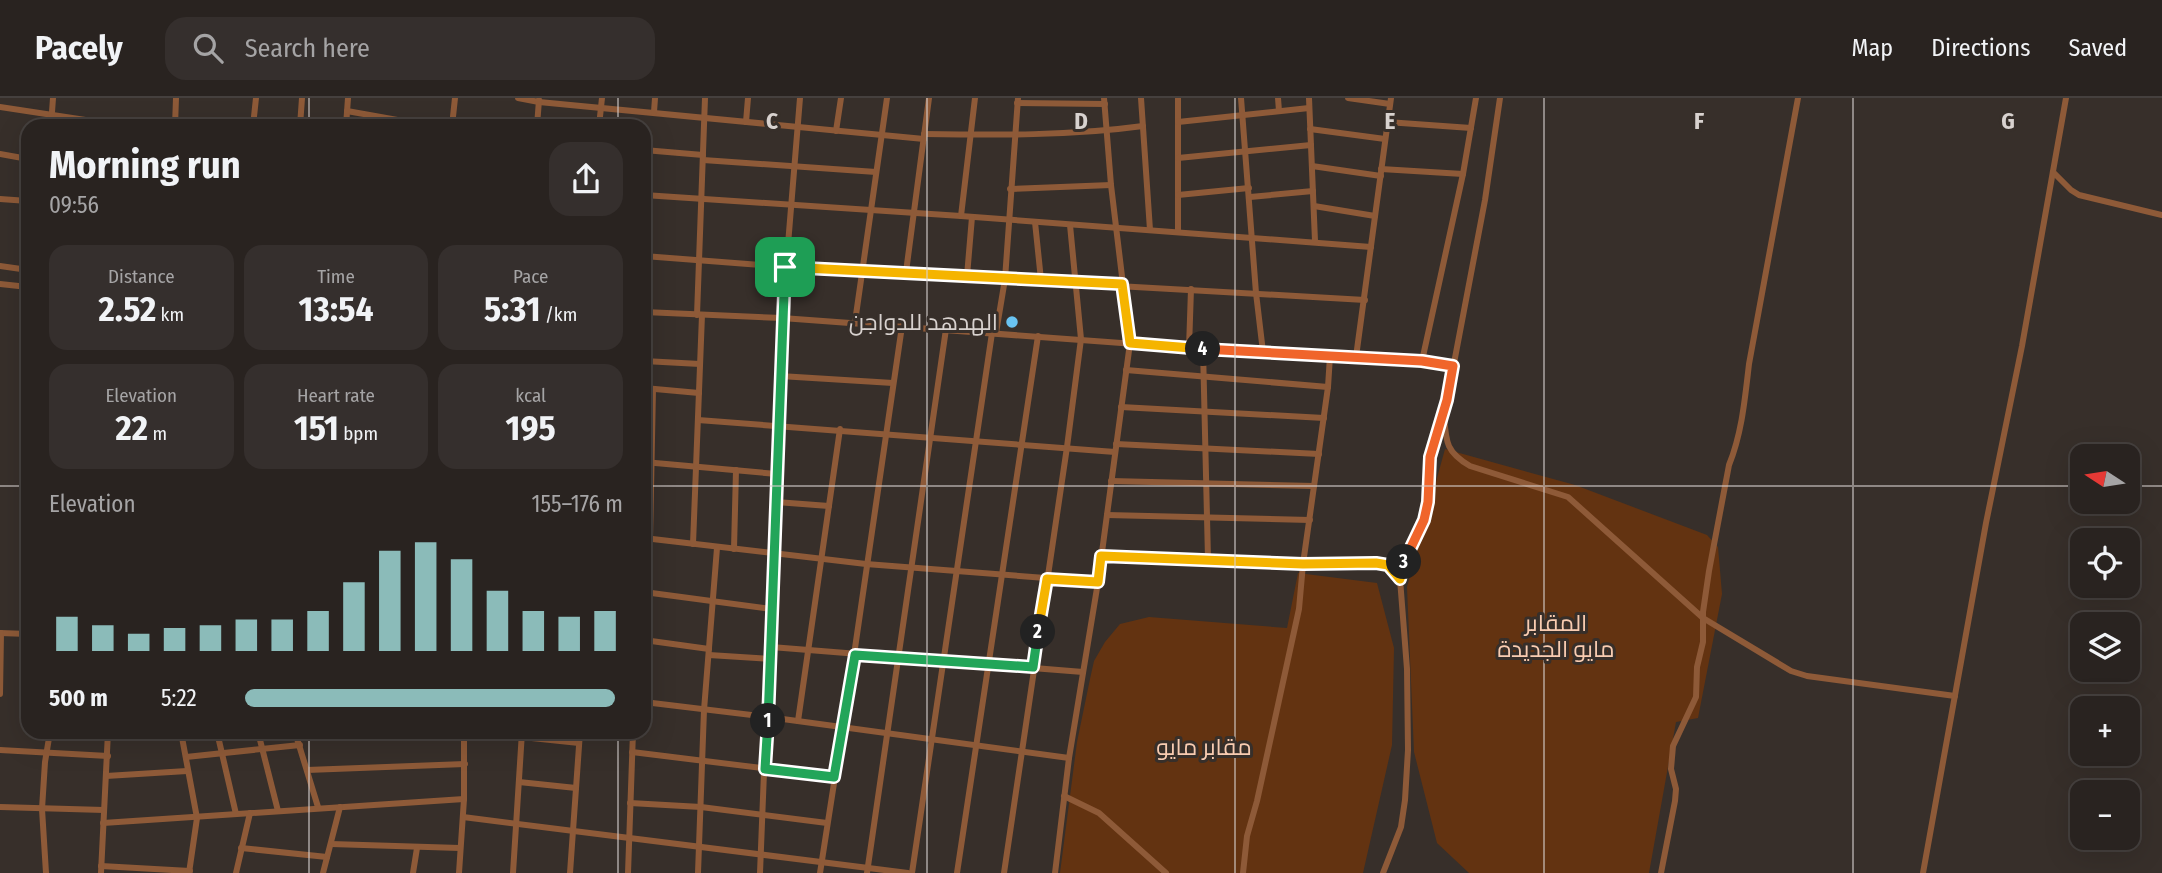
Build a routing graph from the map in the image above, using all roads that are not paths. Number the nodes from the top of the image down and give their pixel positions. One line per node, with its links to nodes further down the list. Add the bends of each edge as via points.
1 (53, 98): 37 (street)
2 (176, 98): 42 (street)
3 (256, 98): 43 (street)
4 (302, 98): 44 (street)
5 (348, 98): 34 (street)
6 (455, 98): 47 (street)
7 (518, 98): 27 (street)
8 (602, 98): 32 (street)
9 (655, 98): 36 (street)
10 (705, 98): 39 (street)
11 (748, 98): 50 (street)
12 (800, 98): 54 (street)
13 (841, 98): 57 (street)
14 (887, 98): 61 (street)
15 (929, 98): 62 (street)
16 (975, 98): 59 (street)
17 (1141, 98): 53 (street)
18 (1178, 98): 51 (street)
19 (1241, 98): 38 (street)
20 (1278, 98): 35 (street)
21 (1309, 98): 33 (street)
22 (1348, 98): 30 (street)
23 (1476, 98): 55 (street)
24 (1500, 98): 139 (street)
25 (1798, 98): 194 (street)
26 (2066, 98): 74 (street)
27 (539, 100): 32 (street); 48 (street)
28 (1018, 101): 29 (street); 60 (street)
29 (1105, 101): 58 (street)
30 (1390, 101): 52 (street)
31 (0, 107): 37 (street)
32 (601, 107): 36 (street); 49 (street)
33 (1309, 108): 35 (street); 56 (street)
34 (347, 111): 45 (street); 46 (street)
35 (1279, 111): 38 (street)
36 (654, 112): 39 (street)
37 (52, 115): 40 (street); 41 (street)
38 (1242, 115): 51 (street); 66 (street)
39 (704, 117): 50 (street); 68 (street)
40 (52, 119)
41 (79, 119)
42 (175, 119)
43 (254, 119)
44 (300, 119)
45 (346, 119)
46 (392, 119)
47 (453, 119)
48 (538, 119)
49 (600, 119)
50 (746, 122): 54 (street)
51 (1178, 122): 70 (street)
52 (1387, 122): 55 (street); 63 (street)
53 (1143, 126): 58 (street); 99 (street)
54 (797, 127): 57 (street); 71 (street)
55 (1471, 128): 76 (street)
56 (1310, 129): 63 (street); 64 (street)
57 (836, 131): 61 (street)
58 (1108, 131): 60 (street); 77 (street)
59 (971, 135): 60 (street); 62 (street); 92 (street)
60 (1015, 135): 79 (street)
61 (882, 136): 62 (street); 73 (street)
62 (924, 136): 90 (street)
63 (1385, 139): 75 (street)
64 (1311, 145): 66 (street); 72 (street)
65 (651, 151): 68 (street)
66 (1247, 152): 70 (street); 78 (street)
67 (0, 154): 69 (street)
68 (703, 157): 71 (street); 86 (street)
69 (21, 158)
70 (1178, 158): 81 (street)
71 (794, 166): 73 (street); 87 (street)
72 (1312, 166): 75 (street); 80 (street)
73 (876, 172): 89 (street)
74 (2053, 172): 91 (street, via 2079,195); 209 (street)
75 (1381, 173): 76 (street); 93 (street)
76 (1463, 174): 137 (street)
77 (1111, 185): 79 (street); 98 (street)
78 (1249, 188): 81 (street); 83 (street)
79 (1010, 189): 95 (street)
80 (1313, 191): 83 (street); 88 (street)
81 (1178, 195): 100 (street)
82 (651, 196): 86 (street)
83 (1250, 197): 101 (street)
84 (0, 199): 85 (street)
85 (21, 200)
86 (701, 200): 87 (street); 105 (street)
87 (791, 205): 89 (street); 107 (street)
88 (1314, 206): 93 (street); 102 (street)
89 (870, 211): 90 (street); 109 (street)
90 (915, 213): 92 (street); 110 (street)
91 (2162, 215)
92 (961, 216): 94 (street)
93 (1375, 216): 103 (street)
94 (972, 217): 95 (street); 111 (street)
95 (1009, 220): 96 (street); 112 (street)
96 (1035, 222): 97 (street); 113 (street)
97 (1070, 225): 98 (street); 114 (street)
98 (1117, 228): 99 (street); 115 (street)
99 (1150, 230): 100 (street)
100 (1178, 232): 101 (street)
101 (1251, 237): 102 (street); 119 (street)
102 (1315, 242): 103 (street)
103 (1371, 247): 120 (street)
104 (651, 257): 105 (street)
105 (699, 261): 107 (street); 122 (street)
106 (0, 266): 108 (street)
107 (785, 267): 109 (street); 123 (street)
108 (21, 269)
109 (861, 270): 110 (street); 124 (street)
110 (906, 272): 111 (street)
111 (967, 276): 112 (street)
112 (1004, 279): 113 (street); 127 (street)
113 (1041, 281): 114 (street)
114 (1075, 282): 115 (street); 129 (street)
115 (1122, 284): 118 (street); 130 (street)
116 (0, 285): 117 (street)
117 (21, 286)
118 (1191, 289): 119 (street); 131 (street)
119 (1256, 293): 120 (street); 133 (street)
120 (1364, 300): 135 (street)
121 (651, 312): 122 (street)
122 (700, 315): 123 (street); 138 (street)
123 (782, 318): 124 (street); 141 (street)
124 (855, 323): 125 (street)
125 (902, 326): 126 (street); 143 (street)
126 (946, 329): 127 (street); 156 (street)
127 (994, 333): 128 (street); 157 (street)
128 (1038, 336): 129 (street); 158 (street)
129 (1081, 339): 130 (street); 159 (street)
130 (1130, 343): 131 (street); 140 (street)
131 (1189, 348): 132 (street)
132 (1203, 349): 133 (street); 142 (street)
133 (1262, 352): 134 (street)
134 (1330, 356): 135 (street); 144 (street)
135 (1356, 358): 137 (street)
136 (651, 361): 138 (street)
137 (1422, 361): 139 (street)
138 (700, 364): 146 (street)
139 (1453, 366): 149 (street)
140 (1126, 370): 142 (street); 147 (street)
141 (780, 376): 143 (street); 153 (street)
142 (1202, 376): 144 (street); 148 (street)
143 (893, 383): 155 (street)
144 (1328, 387): 151 (street)
145 (653, 389): 146 (street); 150 (street)
146 (699, 393): 152 (street)
147 (1121, 407): 148 (street); 161 (street)
148 (1203, 412): 151 (street); 160 (street)
149 (1443, 414): 189 (street, via 1433,440 1424,520); 194 (street, via 1448,445 1456,458 1568,497)
150 (651, 418)
151 (1324, 418): 162 (street)
152 (698, 420): 153 (street); 164 (street)
153 (778, 425): 154 (street); 166 (street)
154 (839, 429): 155 (street); 171 (street)
155 (886, 433): 156 (street); 183 (street)
156 (931, 437): 157 (street); 185 (street)
157 (976, 441): 158 (street); 186 (street)
158 (1022, 444): 159 (street); 187 (street)
159 (1067, 447): 161 (street); 188 (street)
160 (1204, 447): 161 (street); 162 (street); 168 (street)
161 (1116, 448): 167 (street)
162 (1318, 454): 169 (street)
163 (651, 462): 164 (street)
164 (696, 466): 165 (street); 176 (street)
165 (736, 470): 166 (street); 178 (street)
166 (777, 474): 170 (street)
167 (1111, 481): 168 (street); 172 (street)
168 (1205, 482): 169 (street); 173 (street)
169 (1314, 486): 174 (street)
170 (776, 502): 171 (street); 179 (street)
171 (830, 506): 182 (street)
172 (1107, 515): 173 (street); 180 (street)
173 (1207, 518): 174 (street); 181 (street)
174 (1310, 520): 184 (street)
175 (651, 540): 176 (street)
176 (693, 544): 177 (street)
177 (717, 548): 178 (street); 192 (street)
178 (734, 549): 179 (street)
179 (774, 555): 182 (street); 193 (street)
180 (1101, 556): 181 (street); 190 (street)
181 (1208, 559): 184 (street)
182 (822, 560): 183 (street); 199 (street)
183 (866, 564): 185 (street); 201 (street)
184 (1303, 564): 189 (street, via 1384,564); 296 (street, via 1299,609 1247,836)
185 (912, 568): 186 (street); 202 (street)
186 (957, 571): 187 (street); 204 (street)
187 (1002, 575): 188 (street); 205 (street)
188 (1047, 579): 190 (street); 206 (street)
189 (1400, 579): 297 (street, via 1408,750 1401,827)
190 (1098, 582): 207 (street)
191 (651, 593): 192 (street)
192 (712, 600): 193 (street); 200 (street)
193 (772, 609): 198 (street)
194 (1703, 618): 209 (street, via 1807,676); 298 (street, via 1696,696 1673,746 1671,769 1676,789)
195 (1, 633): 196 (street); 208 (street)
196 (21, 634)
197 (651, 641): 200 (street)
198 (771, 647): 199 (street); 203 (street)
199 (808, 650): 201 (street); 213 (street)
200 (709, 652): 203 (street); 211 (street)
201 (855, 655): 202 (street); 214 (street)
202 (898, 658): 204 (street); 215 (street)
203 (770, 659): 212 (street)
204 (943, 661): 205 (street); 216 (street)
205 (988, 663): 206 (street); 229 (street)
206 (1033, 667): 207 (street); 233 (street)
207 (1083, 672): 239 (street)
208 (0, 694)
209 (1955, 696): 299 (street)
210 (651, 703): 211 (street)
211 (704, 710): 212 (street); 240 (street)
212 (768, 717): 213 (street); 242 (street)
213 (798, 720): 214 (street)
214 (842, 726): 215 (street); 246 (street)
215 (887, 732): 216 (street); 278 (street)
216 (931, 738): 229 (street); 291 (street)
217 (49, 739): 234 (street)
218 (108, 739): 237 (street)
219 (182, 739): 238 (street)
220 (219, 739): 236 (street)
221 (260, 739): 232 (street)
222 (298, 739): 230 (street)
223 (464, 739): 241 (street)
224 (522, 739): 247 (street)
225 (554, 739): 228 (street)
226 (579, 739): 228 (street)
227 (633, 739): 235 (street)
228 (579, 743): 248 (street)
229 (976, 744): 233 (street); 292 (street)
230 (300, 745): 232 (street); 243 (street)
231 (0, 750): 234 (street)
232 (263, 750): 236 (street); 258 (street)
233 (1021, 750): 239 (street); 293 (street)
234 (46, 752): 237 (street); 256 (street)
235 (632, 752): 240 (street); 251 (street)
236 (222, 754): 238 (street); 260 (street)
237 (108, 757): 245 (street)
238 (186, 757): 244 (street)
239 (1069, 758): 249 (street)
240 (702, 761): 242 (street); 255 (street)
241 (465, 764): 243 (street); 250 (street)
242 (765, 769): 246 (street); 261 (street)
243 (307, 770): 253 (street)
244 (187, 771): 245 (street); 263 (street)
245 (106, 776): 257 (street)
246 (834, 777): 265 (street)
247 (519, 782): 248 (street); 266 (street)
248 (576, 788): 267 (street)
249 (1065, 796): 294 (street); 295 (street, via 1099,813)
250 (464, 799): 254 (street); 262 (street)
251 (630, 803): 255 (street); 268 (street)
252 (0, 807): 256 (street)
253 (318, 807): 254 (street); 258 (street)
254 (340, 807): 269 (street)
255 (701, 807): 261 (street); 270 (street)
256 (42, 809): 257 (street); 280 (street)
257 (104, 810): 264 (street)
258 (278, 811): 259 (street)
259 (250, 813): 260 (street); 271 (street)
260 (236, 814): 263 (street)
261 (763, 815): 265 (street); 274 (street)
262 (463, 817): 266 (street); 273 (street)
263 (197, 818): 264 (street); 279 (street)
264 (103, 822): 277 (street)
265 (827, 823): 276 (street)
266 (516, 824): 267 (street); 285 (street)
267 (573, 831): 268 (street); 286 (street)
268 (628, 838): 270 (street); 287 (street)
269 (331, 844): 272 (street); 275 (street)
270 (699, 846): 274 (street); 288 (street)
271 (241, 848): 275 (street); 281 (street)
272 (416, 848): 273 (street); 283 (street)
273 (460, 848): 284 (street)
274 (761, 854): 276 (street); 289 (street)
275 (327, 857): 282 (street)
276 (822, 861): 278 (street); 290 (street)
277 (101, 869): 279 (street)
278 (867, 870): 291 (street)
279 (190, 872)
280 (46, 873)
281 (236, 873)
282 (323, 873)
283 (413, 873)
284 (459, 873)
285 (513, 873)
286 (570, 873)
287 (628, 873)
288 (698, 873)
289 (760, 873)
290 (820, 873)
291 (910, 873)
292 (957, 873)
293 (1003, 873)
294 (1055, 873)
295 (1166, 873)
296 (1244, 873)
297 (1383, 873)
298 (1661, 873)
299 (1923, 873)

